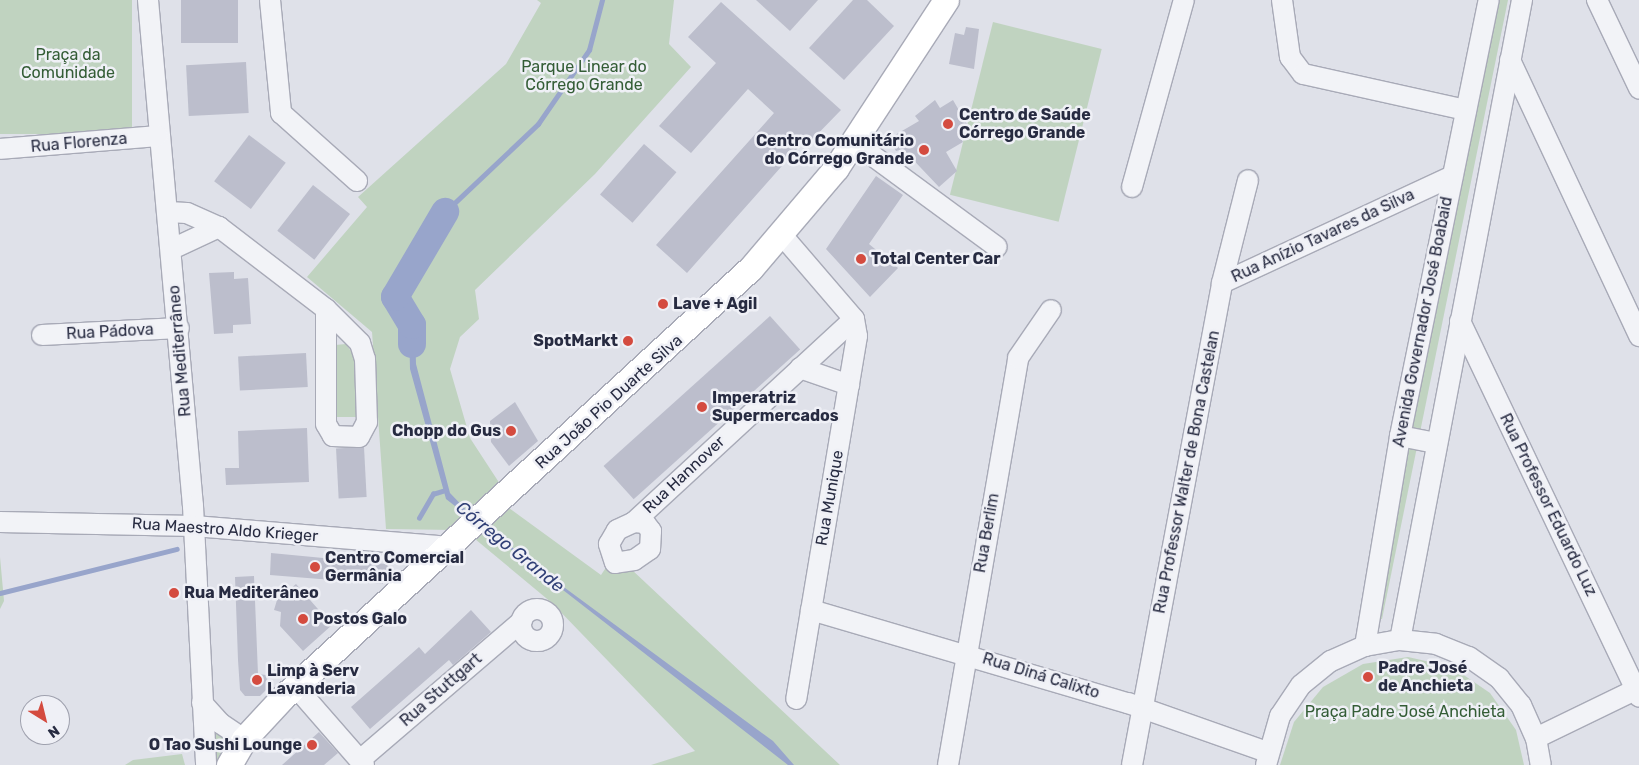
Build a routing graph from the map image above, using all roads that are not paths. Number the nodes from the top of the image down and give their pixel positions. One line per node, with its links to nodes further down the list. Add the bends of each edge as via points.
1 (148, 0): 12 (street, Rua Mediterrâneo)
2 (270, 0): 17 (street, via 281,113)
3 (946, 0): 13 (main road, Rua João Pio Duarte Silva)
4 (1184, 0): 18 (street)
5 (1282, 0): 11 (street, via 1290,57 1295,68 1314,78)
6 (1488, 0): 11 (street, Avenida Governador José Boabaid)
7 (1522, 0): 9 (street)
8 (1597, 0): 10 (street)
9 (1510, 60): 28 (street); 31 (street)
10 (1639, 88)
11 (1466, 110): 15 (street, Avenida Governador José Boabaid)
12 (158, 136): 14 (street, Rua Florenza); 19 (street, Rua Mediterrâneo)
13 (854, 142): 21 (main road, Rua João Pio Duarte Silva); 22 (street)
14 (0, 149)
15 (1452, 176): 24 (street, Rua Anízio Tavares da Silva); 34 (street, Avenida Governador José Boabaid)
16 (1248, 180): 24 (street, Rua Professor Walter de Bona Castelan)
17 (357, 181)
18 (1132, 186)
19 (168, 212): 20 (street, via 194,216); 23 (street, Rua Mediterrâneo)
20 (219, 227): 23 (street); 25 (street)
21 (781, 234): 27 (street); 39 (main road, Rua João Pio Duarte Silva, via 680,337)
22 (997, 247)
23 (172, 249): 29 (street, Rua Mediterrâneo)
24 (1222, 283): 49 (street, Rua Professor Walter de Bona Castelan)
25 (326, 310): 25 (street, via 326,424 333,436 358,437 368,422 366,359 360,343)
26 (1051, 310): 44 (street, Rua Berlim, via 1018,358)
27 (854, 319): 32 (street, Rua Hannover); 33 (street, Rua Munique, via 857,336)
28 (1460, 321): 35 (street); 46 (street, Rua Professor Eduardo Luz)
29 (179, 328): 30 (street, Rua Pádova); 38 (street, Rua Mediterrâneo)
30 (42, 335)
31 (1639, 336)
32 (800, 368): 33 (street); 37 (street, Rua Hannover)
33 (849, 385): 40 (street, Rua Munique)
34 (1400, 436): 35 (street); 43 (street, Avenida Governador José Boabaid)
35 (1436, 443): 42 (street)
36 (0, 522): 38 (street, Rua Maestro Aldo Krieger)
37 (634, 522)
38 (194, 526): 39 (street, Rua Maestro Aldo Krieger); 48 (street, Rua Mediterrâneo)
39 (459, 539): 45 (main road, Rua João Pio Duarte Silva)
40 (811, 610): 44 (street, Rua Diná Calixto); 47 (street, Rua Munique)
41 (522, 620): 53 (street, Rua Stuttgart)
42 (1400, 640): 43 (street); 50 (street, via 1436,644 1470,657 1491,672 1521,706)
43 (1365, 646): 52 (street, via 1330,661 1301,685 1280,716)
44 (967, 653): 49 (street, Rua Diná Calixto); 56 (street, Rua Berlim)
45 (295, 686): 51 (main road, Rua João Pio Duarte Silva); 53 (street)
46 (1638, 691): 50 (street)
47 (796, 699)
48 (202, 703): 51 (street, via 220,724); 54 (street, Rua Mediterrâneo)
49 (1142, 707): 52 (street, Rua Diná Calixto); 57 (street, Rua Professor Walter de Bona Castelan)
50 (1536, 738): 58 (street)
51 (244, 739): 55 (main road, Rua João Pio Duarte Silva)
52 (1266, 759)
53 (362, 763)
54 (206, 765)
55 (229, 765)
56 (948, 765)
57 (1132, 765)
58 (1541, 765)

